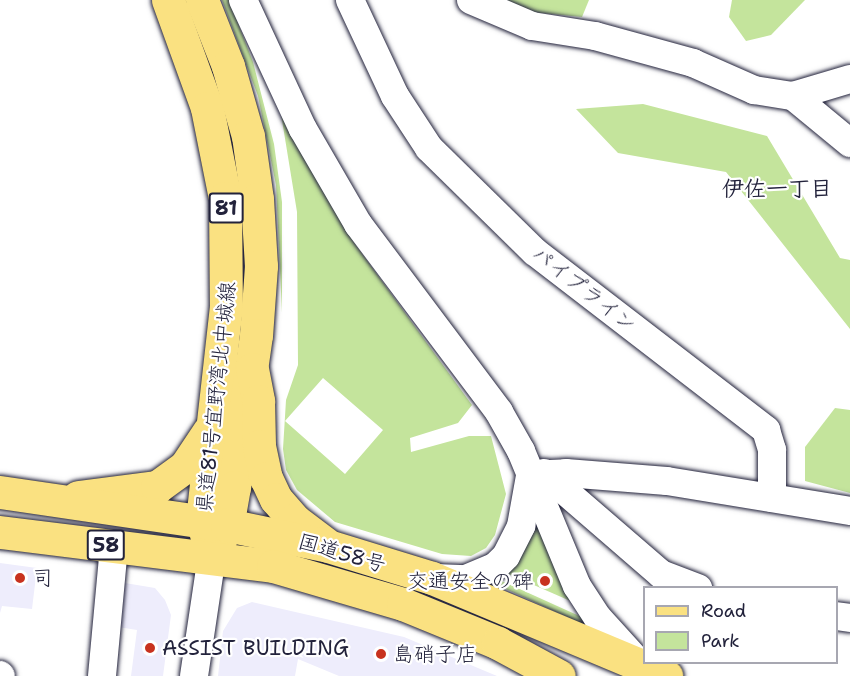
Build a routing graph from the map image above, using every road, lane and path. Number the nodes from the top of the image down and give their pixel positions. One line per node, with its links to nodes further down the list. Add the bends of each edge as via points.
1 (168, 0): 10 (main road, 県道81号宜野湾北中城線 / 81, via 207,108 225,198 229,270)
2 (202, 0): 9 (main road, 県道81号宜野湾北中城線 / 81, via 240,104 256,189 261,266)
3 (243, 0): 11 (street, via 303,129 358,224 499,412)
4 (350, 0): 13 (street, パイプライン, via 395,96 429,148 535,252 766,430 772,450)
5 (471, 0): 7 (street, via 532,26 595,36 693,63 754,90)
6 (850, 79): 7 (street)
7 (793, 96): 8 (street)
8 (850, 143)
9 (252, 369): 16 (main road, 県道81号宜野湾北中城線 / 81); 19 (main road, via 266,478 276,499 294,520)
10 (213, 423): 14 (main road, via 185,467 157,488); 16 (main road, 県道81号宜野湾北中城線 / 81)
11 (537, 474): 13 (street, via 667,481); 21 (street, via 521,526 506,556 488,570 466,579); 22 (street, via 661,574); 23 (street, via 568,567 588,604)
12 (0, 492): 14 (main road, 国道58号 / 58)
13 (772, 498): 15 (street)
14 (50, 501): 16 (main road, 国道58号 / 58)
15 (850, 511)
16 (215, 523): 19 (main road, 国道58号 / 58); 20 (main road, 県道81号宜野湾北中城線 / 81)
17 (0, 532): 18 (main road, 国道58号 / 58)
18 (114, 546): 20 (main road, 国道58号 / 58); 25 (street)
19 (330, 547): 21 (main road, 国道58号 / 58)
20 (212, 555): 26 (street); 27 (main road, 国道58号 / 58, via 273,566 403,604 498,643)
21 (432, 578): 24 (main road, 国道58号 / 58)
22 (693, 586)
23 (643, 660)
24 (653, 670)
25 (102, 676)
26 (194, 676)
27 (559, 676)

